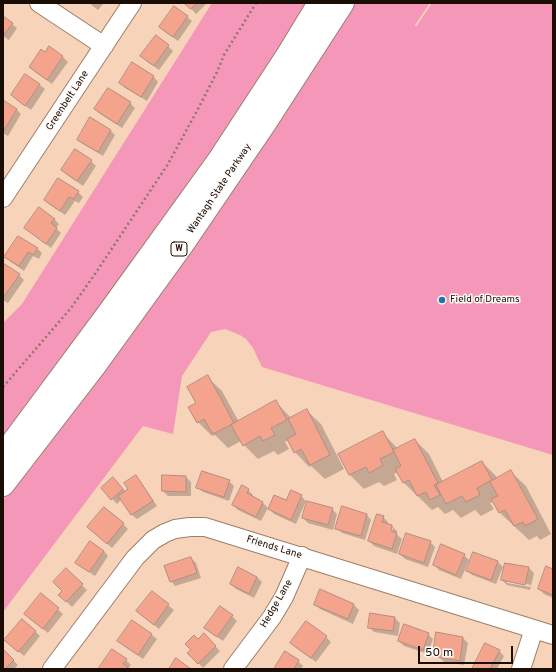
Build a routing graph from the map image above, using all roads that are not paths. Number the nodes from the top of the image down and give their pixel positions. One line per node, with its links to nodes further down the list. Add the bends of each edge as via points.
1 (39, 3): 5 (street)
2 (132, 3): 5 (street, Greenbelt Lane)
3 (319, 3): 7 (highway, Wantagh State Parkway / W, via 218,161)
4 (343, 3): 8 (highway, Wantagh State Parkway / W, via 183,244)
5 (104, 46): 6 (street, Greenbelt Lane)
6 (3, 198)
7 (3, 455)
8 (3, 486)
9 (302, 556): 10 (street, Friends Lane); 12 (street, Friends Lane, via 206,527 175,529 165,533 153,540 135,558); 13 (street, Hedge Lane, via 272,617)
10 (534, 629): 11 (street, Friends Lane); 14 (street)
11 (553, 635)
12 (52, 669)
13 (233, 669)
14 (521, 669)

